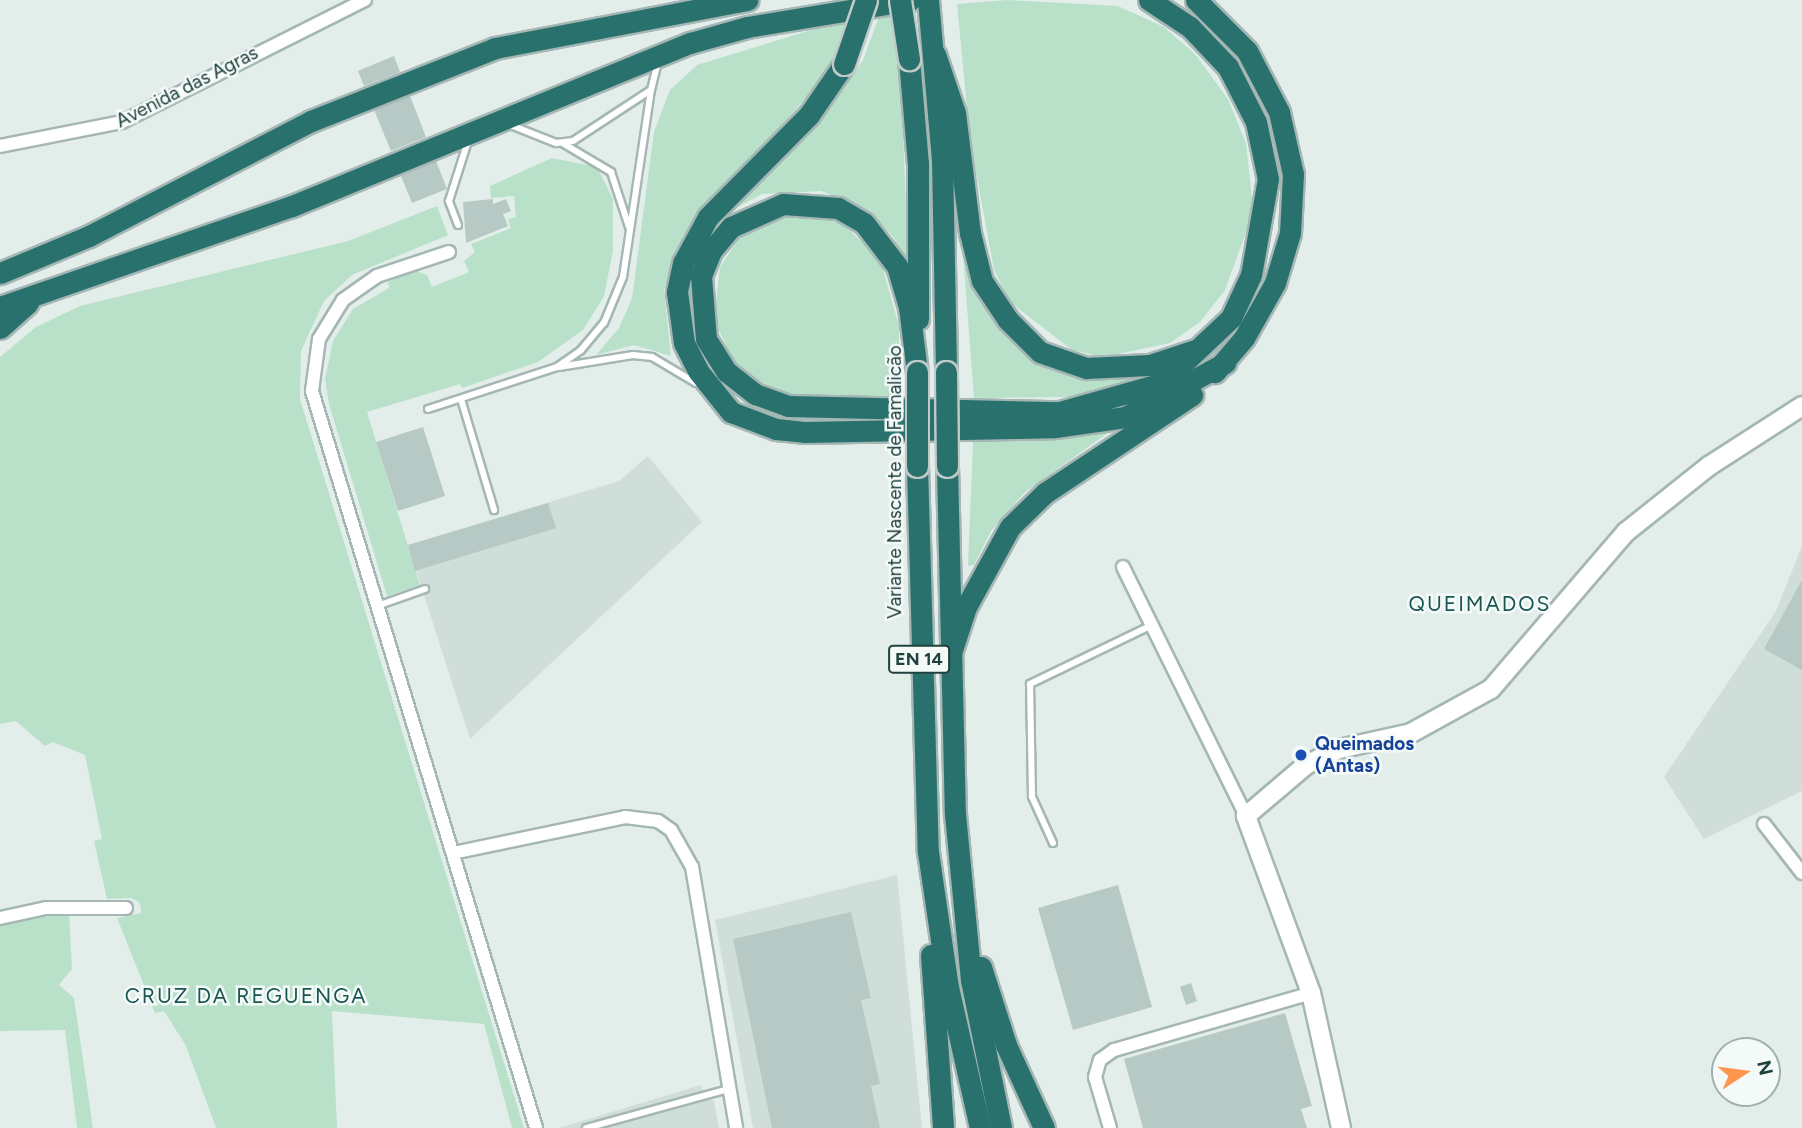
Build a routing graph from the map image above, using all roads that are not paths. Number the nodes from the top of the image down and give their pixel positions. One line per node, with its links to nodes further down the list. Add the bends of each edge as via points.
1 (365, 0): 15 (street, Avenida das Agras, via 122,122)
2 (747, 0): 19 (highway, via 495,48 322,117)
3 (866, 0): 32 (highway, bridge, via 844,64 809,115 708,217 683,263 677,292 684,344 698,371)
4 (900, 0): 28 (highway, Variante Nascente de Famalicão / EN 14, bridge, via 909,59 920,223)
5 (910, 0): 9 (highway, via 747,27)
6 (928, 0): 10 (highway, EN 14)
7 (1149, 0): 25 (highway, via 1190,27 1228,67 1256,122 1268,178 1251,275 1231,318)
8 (1196, 0): 26 (highway, via 1247,51 1279,112 1293,174 1290,233 1275,282)
9 (660, 54): 11 (lane); 12 (highway)
10 (935, 54): 25 (highway, via 955,113 970,233 982,281 1008,320 1040,352 1086,369 1150,365); 38 (highway, EN 14, bridge, via 946,372)
11 (651, 90): 14 (lane); 17 (lane)
12 (503, 122): 13 (highway); 14 (lane)
13 (470, 135): 16 (lane, via 450,194); 22 (highway, via 281,211)
14 (564, 144): 17 (lane, via 611,172 627,207)
15 (0, 146)
16 (458, 225)
17 (630, 236): 27 (lane, via 620,289 604,323)
18 (449, 252): 36 (street, via 403,265 352,292 326,323 314,355 315,405)
19 (35, 258): 20 (highway); 21 (highway)
20 (0, 260)
21 (0, 273)
22 (35, 298): 23 (highway); 24 (highway)
23 (0, 307)
24 (0, 328)
25 (1206, 345): 28 (highway, via 1162,383 1133,396 1059,412 788,406 755,394 727,372 706,339 701,276 711,251 731,227 783,204 838,208 864,223 897,266 909,307)
26 (1225, 363): 32 (highway, via 1125,417 1055,427 804,432 776,429); 38 (highway, via 1184,402 1045,493 1010,527 966,607)
27 (557, 367): 29 (lane); 32 (lane, via 633,355 652,357 690,379)
28 (917, 372): 42 (highway, Variante Nascente de Famalicão / EN 14, bridge)
29 (461, 400): 31 (lane); 33 (lane)
30 (1802, 406): 39 (street, via 1709,466 1626,532 1490,690 1411,733 1339,749 1306,765)
31 (428, 409)
32 (731, 412)
33 (494, 510)
34 (1124, 567): 37 (street)
35 (425, 589): 36 (lane)
36 (377, 606): 43 (street)
37 (1152, 625): 39 (street); 41 (lane, via 1030,684 1032,797)
38 (949, 659): 45 (highway, EN 14)
39 (1246, 816): 48 (street)
40 (1764, 824): 44 (street)
41 (1053, 843)
42 (928, 852): 53 (highway); 54 (highway, Variante Nascente de Famalicão / EN 14, via 941,947)
43 (453, 853): 49 (street, via 625,817 658,821 671,830 692,867); 50 (street)
44 (1802, 873)
45 (962, 897): 55 (highway, EN 14, via 979,1026); 56 (highway, via 994,1013)
46 (126, 908): 47 (street, via 58,907)
47 (0, 918)
48 (1311, 993): 57 (street, via 1114,1050 1101,1060 1095,1077); 58 (street)
49 (729, 1088): 51 (lane); 52 (street)
50 (536, 1128)
51 (586, 1128)
52 (736, 1128)
53 (943, 1128)
54 (979, 1128)
55 (1001, 1128)
56 (1044, 1128)
57 (1110, 1128)
58 (1341, 1128)

